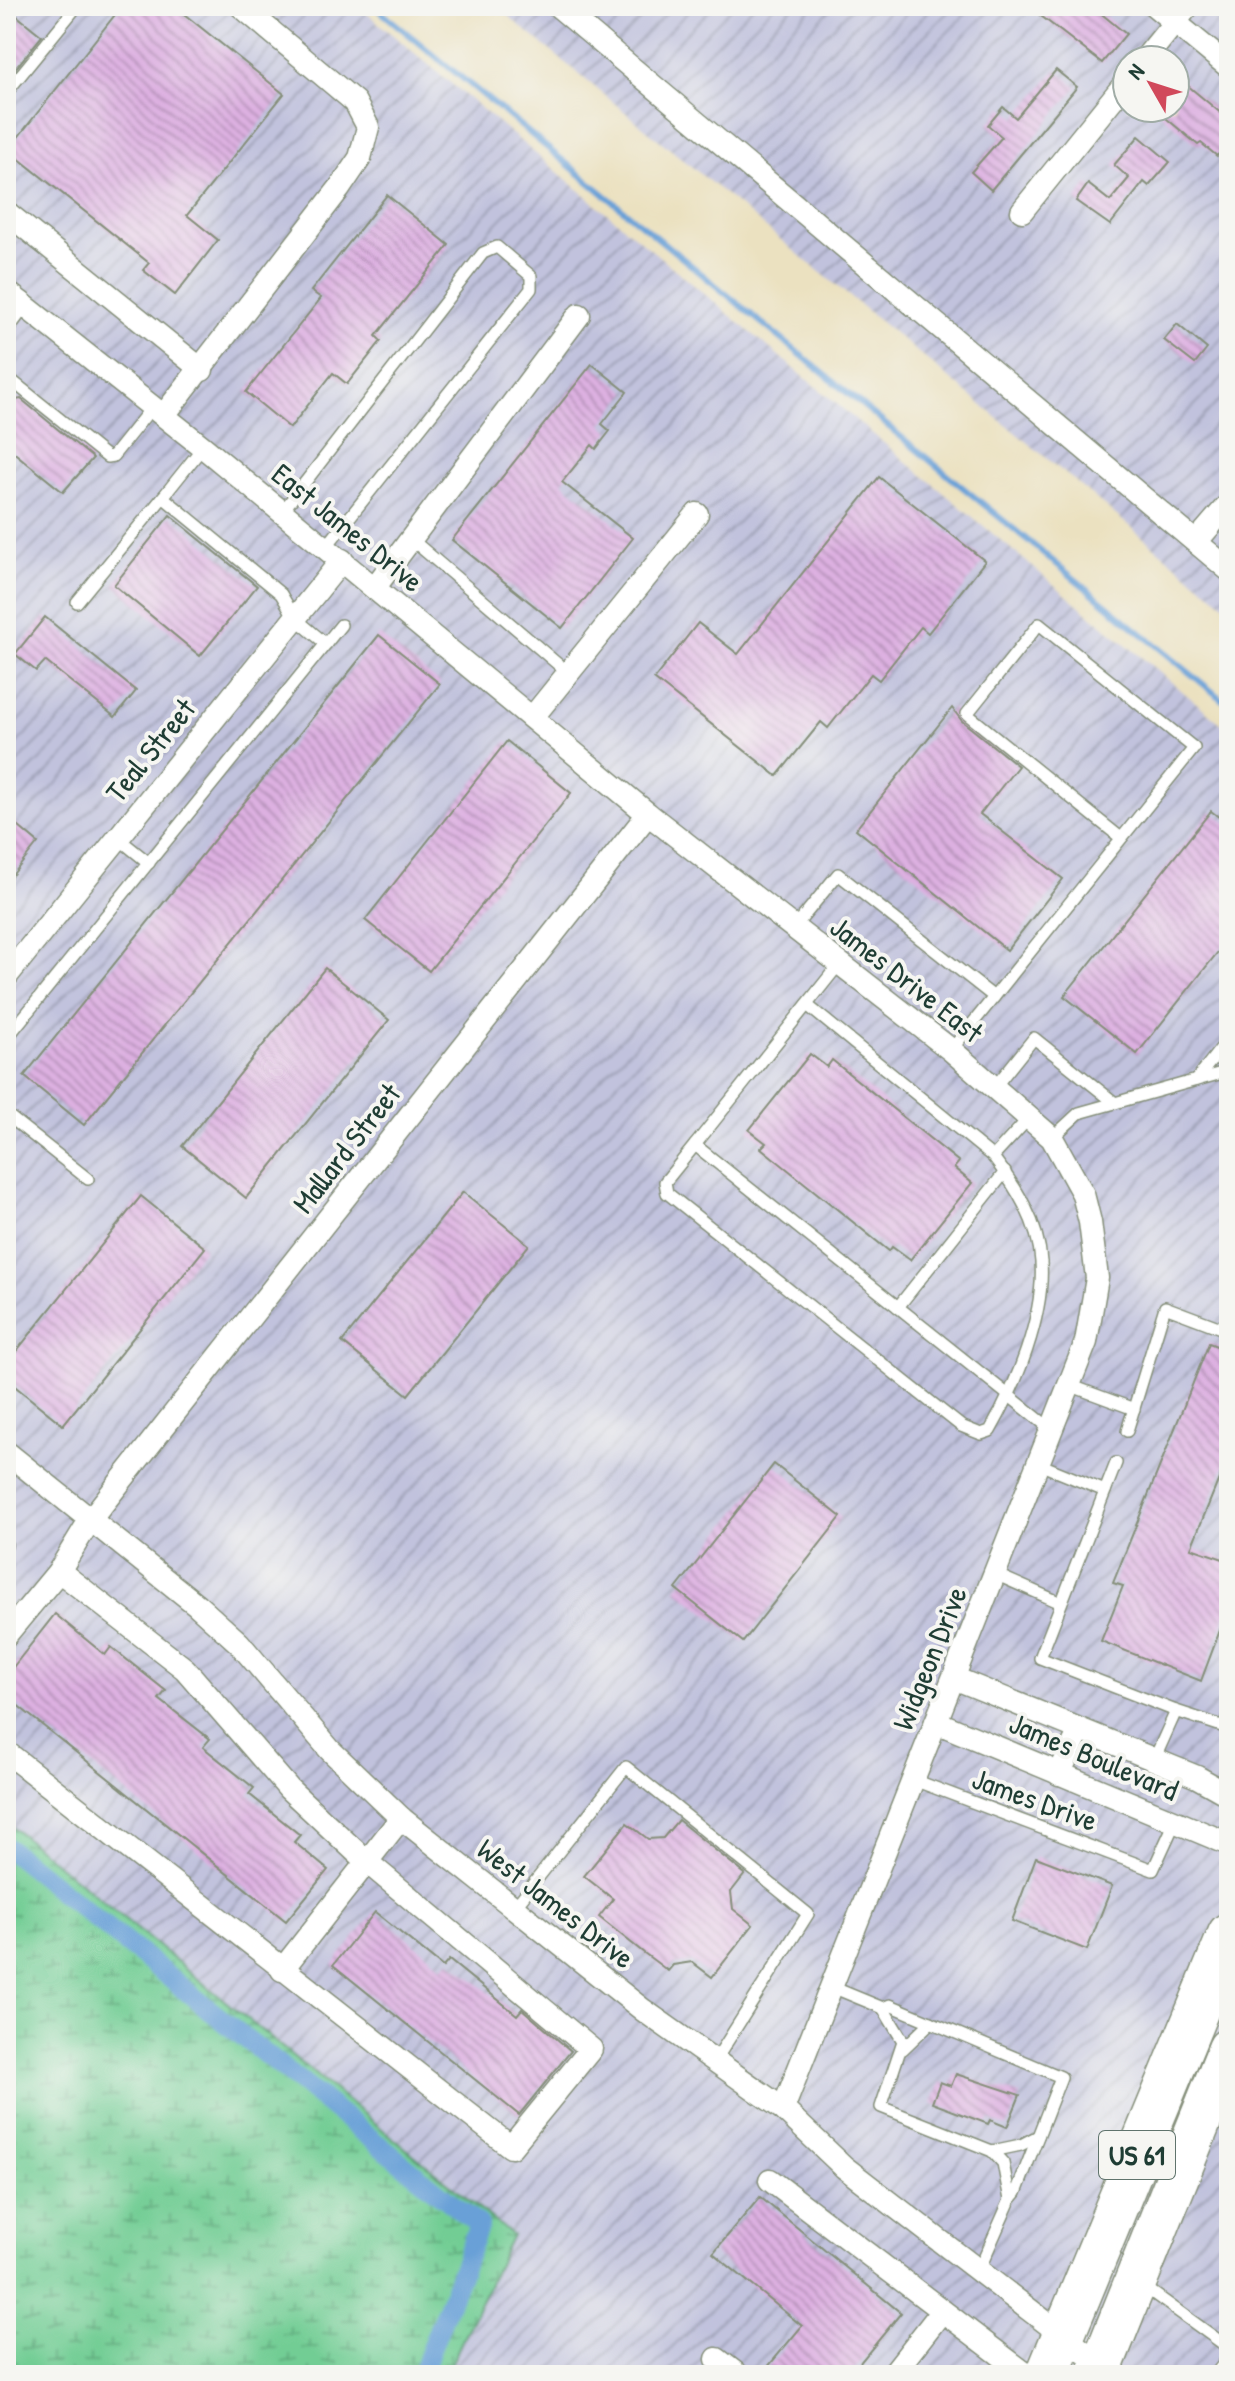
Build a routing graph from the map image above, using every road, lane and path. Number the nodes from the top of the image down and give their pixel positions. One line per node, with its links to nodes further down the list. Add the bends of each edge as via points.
1 (77, 6): 8 (lane)
2 (241, 6): 15 (street, via 355,102 368,127 360,158)
3 (558, 6): 24 (street)
4 (1155, 6): 5 (street)
5 (1181, 14): 6 (street); 7 (street)
6 (1157, 44)
7 (1229, 67)
8 (6, 93)
9 (1111, 101): 10 (street)
10 (1022, 211)
11 (6, 212): 15 (street)
12 (14, 297): 14 (street); 17 (street, East James Drive)
13 (579, 315): 23 (street)
14 (6, 323)
15 (202, 370): 17 (street)
16 (6, 376): 17 (lane, via 107,457)
17 (158, 411): 18 (street, East James Drive)
18 (203, 447): 19 (lane); 21 (street, East James Drive)
19 (163, 497): 28 (lane); 29 (lane, via 281,594)
20 (1229, 510): 24 (street, via 1226,507)
21 (282, 512): 25 (street, East James Drive); 25 (lane, via 483,253 497,247 531,276 531,289)
22 (697, 514): 32 (street)
23 (411, 539): 27 (street); 32 (lane)
24 (1196, 542): 26 (street)
25 (334, 554): 27 (street, East James Drive); 29 (street, Teal Street)
26 (1229, 570)
27 (375, 587): 33 (street, East James Drive)
28 (77, 602)
29 (295, 618): 31 (lane); 35 (street, Teal Street)
30 (341, 625): 31 (lane)
31 (326, 644): 37 (lane)
32 (567, 672): 33 (street)
33 (532, 718): 34 (street, East James Drive)
34 (648, 814): 38 (street, James Drive East); 69 (street, Mallard Street)
35 (118, 838): 37 (lane); 40 (street, Teal Street)
36 (1121, 838): 36 (lane, via 1194,748 1039,624 967,714); 41 (lane)
37 (149, 863): 44 (lane)
38 (794, 928): 39 (street, James Drive East); 41 (lane, via 838,874)
39 (840, 963): 42 (lane); 45 (street, James Drive East)
40 (6, 977)
41 (994, 997): 45 (lane)
42 (807, 1005): 53 (lane); 54 (lane)
43 (1229, 1038): 47 (lane)
44 (6, 1039)
45 (951, 1050): 48 (street, James Drive East)
46 (1229, 1071): 47 (lane)
47 (1196, 1080): 49 (lane)
48 (994, 1088): 49 (lane, via 1034,1038); 51 (street, James Drive East)
49 (1115, 1103): 52 (lane, via 1079,1113)
50 (6, 1114): 56 (lane)
51 (1029, 1118): 52 (street, James Drive East); 54 (lane)
52 (1052, 1138): 57 (street, James Drive East, via 1083,1194)
53 (695, 1145): 58 (lane); 61 (lane, via 665,1182 667,1193 961,1426 981,1434 990,1431)
54 (993, 1157): 55 (lane)
55 (1005, 1172): 58 (lane); 61 (lane, via 1029,1212 1041,1262 1035,1317)
56 (88, 1179)
57 (1090, 1222): 60 (street, Widgeon Drive, via 1097,1278 1086,1342)
58 (898, 1307): 61 (lane)
59 (1229, 1331): 62 (lane, via 1165,1307)
60 (1069, 1385): 62 (lane); 63 (street, Widgeon Drive)
61 (1010, 1396): 63 (lane)
62 (1134, 1409): 64 (lane)
63 (1052, 1430): 67 (street, Widgeon Drive)
64 (1127, 1431)
65 (6, 1452): 69 (street, West James Drive)
66 (1116, 1463): 68 (lane)
67 (1039, 1464): 68 (lane); 71 (street, Widgeon Drive)
68 (1105, 1491): 72 (lane)
69 (90, 1520): 70 (street, Mallard Street); 84 (street, West James Drive, via 239,1643 330,1750)
70 (59, 1571): 73 (street, Mallard Street); 87 (street, via 185,1669 289,1789)
71 (995, 1574): 72 (lane); 74 (street, Widgeon Drive)
72 (1061, 1603): 75 (lane, via 1040,1658)
73 (6, 1635)
74 (954, 1678): 77 (street, Widgeon Drive); 78 (street)
75 (1176, 1711): 76 (lane, via 1225,1727); 80 (lane)
76 (1229, 1716)
77 (936, 1722): 81 (street, James Boulevard); 82 (street, Widgeon Drive)
78 (1080, 1730): 80 (street); 81 (street)
79 (6, 1752): 90 (street)
80 (1154, 1760): 83 (street)
81 (1059, 1774): 85 (street, James Boulevard)
82 (914, 1780): 85 (lane, James Drive, via 1153,1870); 91 (street, Widgeon Drive)
83 (1229, 1795)
84 (401, 1818): 87 (street); 88 (street, West James Drive)
85 (1175, 1822): 86 (street, James Boulevard)
86 (1229, 1844)
87 (367, 1862): 90 (street); 90 (street, via 591,2049 511,2147)
88 (514, 1908): 96 (street, West James Drive); 96 (lane, via 626,1767 808,1914)
89 (1229, 1934): 102 (highway, US 61)
90 (282, 1970)
91 (832, 1987): 92 (lane); 97 (street, Widgeon Drive)
92 (883, 2008): 93 (lane, via 890,2005); 94 (lane, via 902,2034)
93 (931, 2022): 94 (lane); 98 (lane, via 1061,2077)
94 (903, 2049): 99 (lane, via 881,2107)
95 (1229, 2049): 102 (highway, US 61)
96 (715, 2061): 97 (street, West James Drive)
97 (783, 2109): 103 (street, West James Drive, via 844,2167)
98 (1038, 2136): 99 (lane); 101 (lane)
99 (992, 2151): 101 (lane, via 1003,2163)
100 (770, 2180): 104 (street)
101 (1010, 2200): 103 (lane)
102 (1116, 2266): 105 (lane); 108 (highway, US 61)
103 (979, 2270): 108 (street, West James Drive)
104 (942, 2311): 108 (street); 110 (street)
105 (1229, 2348)
106 (1229, 2357): 111 (lane)
107 (717, 2359): 109 (street)
108 (1064, 2366)
109 (738, 2375)
110 (892, 2375)
111 (1215, 2375)

